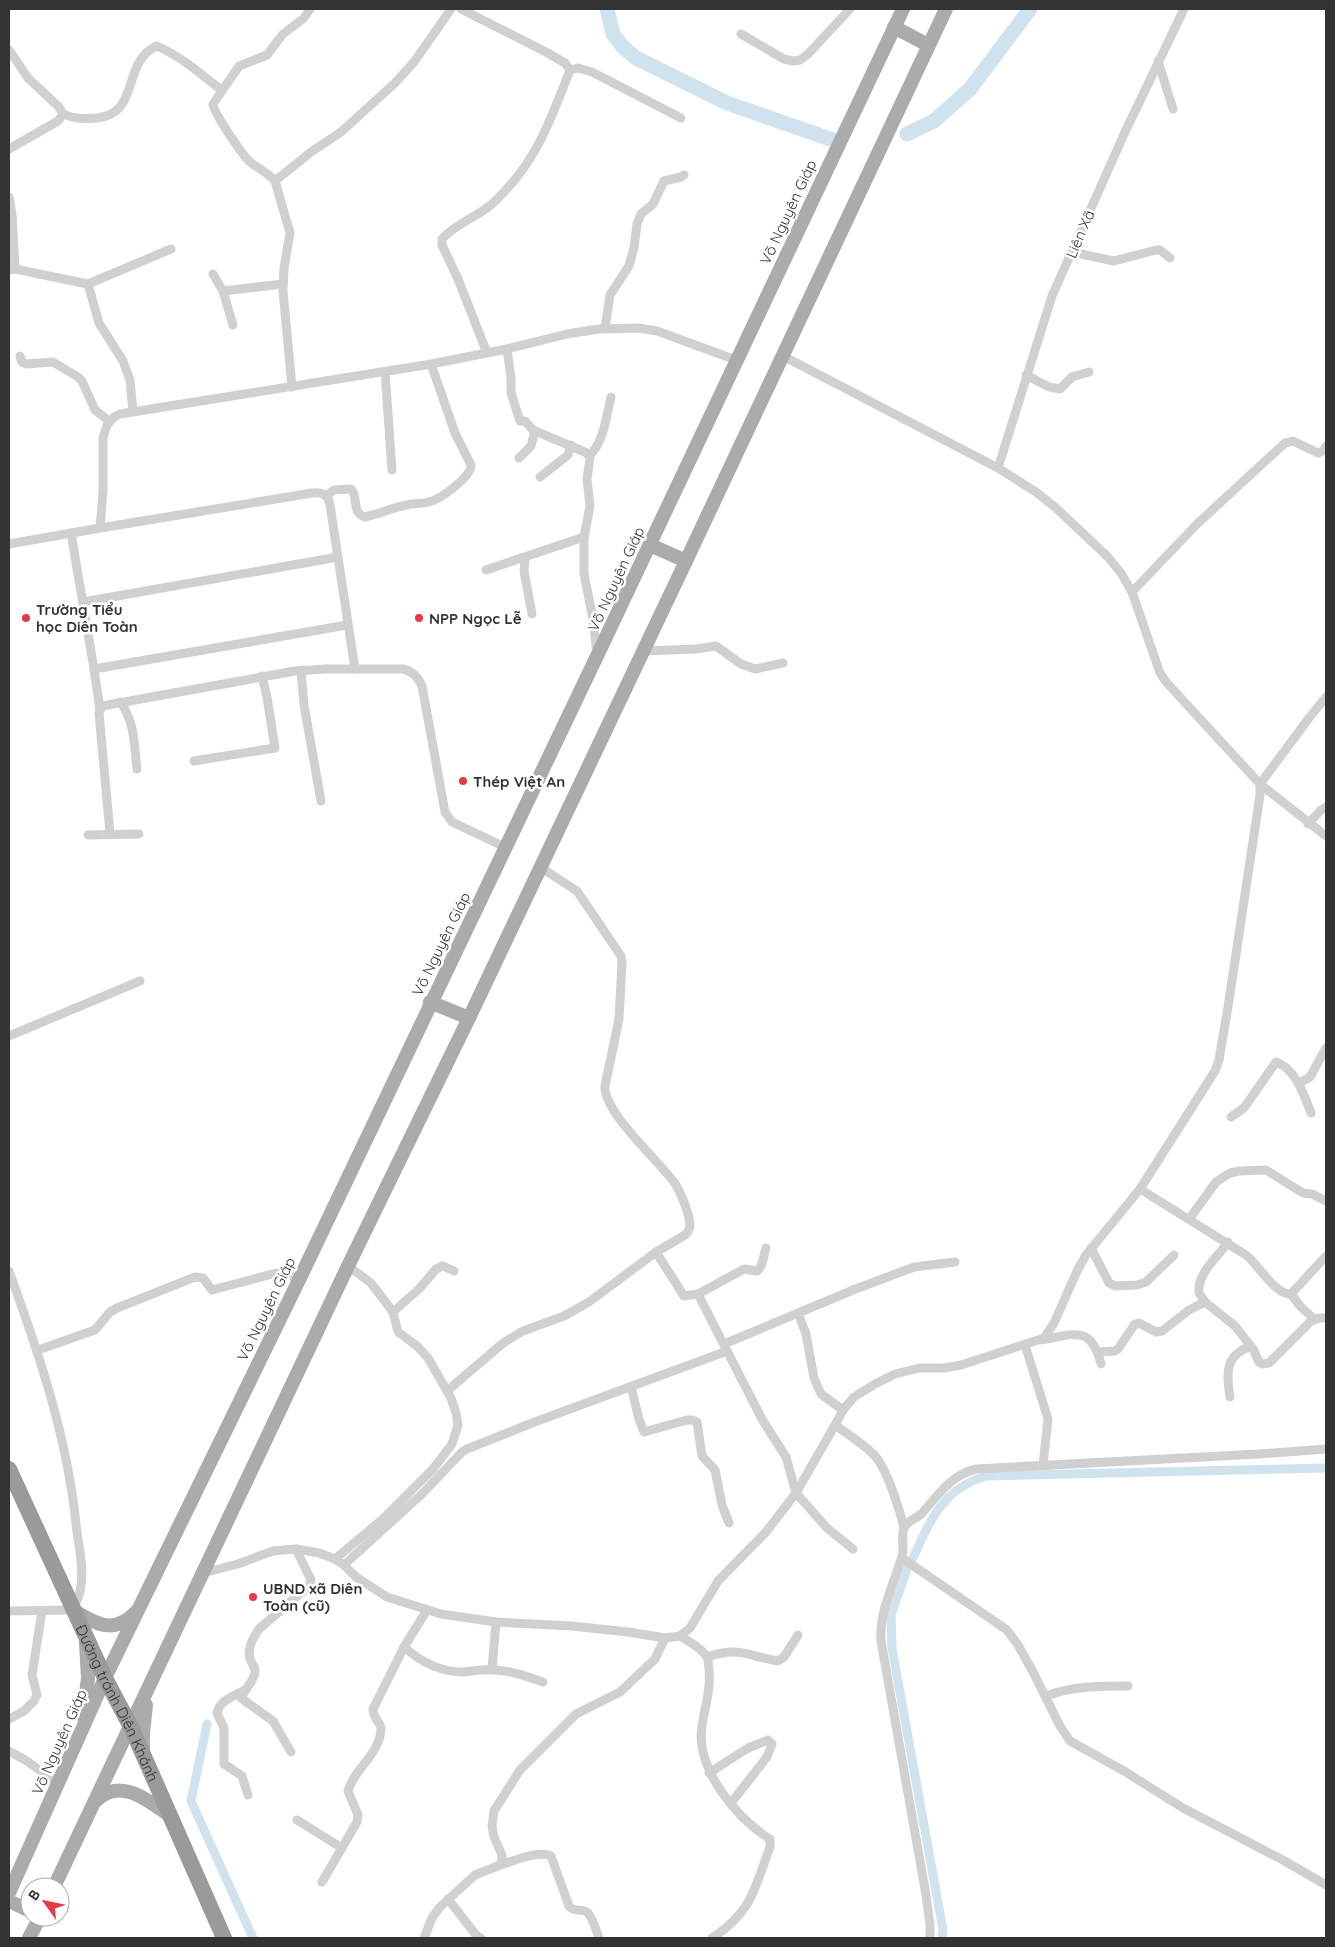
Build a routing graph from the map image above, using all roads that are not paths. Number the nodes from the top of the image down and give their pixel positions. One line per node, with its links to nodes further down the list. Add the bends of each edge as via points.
1 (310, 9): 14 (street, via 304,18 283,34 267,55 239,66)
2 (451, 9): 20 (street, via 419,56 398,79 341,132)
3 (461, 9): 13 (street, via 546,52 565,63)
4 (850, 9): 9 (street, via 800,60 784,59)
5 (903, 9): 8 (main road, Võ Nguyên Giáp)
6 (946, 9): 10 (main road)
7 (1184, 9): 12 (street, Liên Xã)
8 (894, 27): 10 (main road); 37 (main road, Võ Nguyên Giáp)
9 (741, 34)
10 (928, 45): 36 (main road)
11 (9, 50): 16 (street, via 28,78)
12 (1158, 61): 15 (street); 24 (street, Liên Xã)
13 (570, 70): 17 (street, via 578,68 592,72); 34 (street, via 540,143 530,159 489,206 442,239)
14 (221, 90): 16 (street, via 188,64 157,46 142,57 122,106 111,114 87,119); 20 (street, via 213,104 216,114 248,160)
15 (1173, 109)
16 (63, 114): 18 (street, via 52,125)
17 (682, 118)
18 (9, 149)
19 (684, 175): 32 (street, via 664,181 653,204 641,214 629,266 610,295)
20 (275, 181): 29 (street, via 290,233)
21 (9, 197): 22 (street)
22 (11, 227): 26 (street)
23 (171, 249): 28 (street)
24 (1072, 252): 25 (street, via 1114,261 1156,250); 41 (street, Liên Xã, via 1045,314)
25 (1170, 258)
26 (12, 270): 28 (street)
27 (213, 274): 30 (street)
28 (88, 284): 44 (street, via 99,323 123,361 130,380)
29 (283, 284): 30 (street); 42 (street)
30 (223, 291): 31 (street)
31 (233, 325)
32 (605, 328): 33 (street); 37 (street, via 657,331)
33 (507, 349): 34 (street); 46 (street, via 514,406 520,421 525,421)
34 (487, 353): 38 (street)
35 (20, 356): 45 (street, via 26,364 54,362 78,377 95,410)
36 (783, 356): 53 (street); 64 (main road)
37 (736, 360): 61 (main road, Võ Nguyên Giáp)
38 (432, 364): 39 (street); 56 (street, via 455,433 471,464 466,477 431,502 406,505 364,517 357,511 351,489 334,490)
39 (385, 372): 42 (street); 54 (street)
40 (1090, 372): 41 (street, via 1072,377 1060,389)
41 (1026, 375): 53 (street, Liên Xã)
42 (292, 387): 44 (street)
43 (611, 397): 50 (street, via 599,442)
44 (133, 412): 45 (street, via 114,417)
45 (109, 422): 57 (street, via 103,438)
46 (535, 431): 47 (street); 51 (street, via 531,446)
47 (572, 445): 50 (street); 55 (street, via 568,455)
48 (1326, 446): 49 (street)
49 (1318, 454): 52 (street); 66 (street, via 1293,441 1285,443 1197,524)
50 (588, 455): 59 (street, via 590,506)
51 (519, 458)
52 (1326, 459)
53 (998, 468): 66 (street, via 1056,508 1113,562)
54 (392, 470)
55 (540, 478)
56 (326, 496): 57 (street, via 312,493); 62 (street)
57 (100, 528): 58 (street)
58 (71, 534): 60 (street); 67 (street)
59 (584, 537): 63 (street); 71 (street, via 584,574)
60 (9, 544)
61 (650, 545): 64 (main road); 71 (main road, Võ Nguyên Giáp)
62 (338, 557): 67 (street); 69 (street)
63 (525, 558): 65 (street); 68 (street, via 524,571)
64 (686, 561): 70 (main road)
65 (486, 570)
66 (1132, 592): 82 (street, via 1161,675)
67 (83, 602): 73 (street)
68 (532, 614)
69 (348, 625): 73 (street); 74 (street)
70 (643, 651): 72 (street, via 696,650 716,646 741,664 755,669); 91 (main road)
71 (597, 656): 90 (main road, Võ Nguyên Giáp)
72 (783, 663)
73 (94, 669): 79 (street)
74 (355, 669): 75 (street); 90 (street, via 403,669 419,679 446,816 452,822)
75 (301, 670): 76 (street); 83 (street)
76 (262, 676): 78 (street); 80 (street, via 275,748)
77 (1326, 697): 82 (street)
78 (120, 702): 79 (street, via 105,705); 81 (street, via 132,722)
79 (100, 710): 86 (street)
80 (194, 761)
81 (137, 769)
82 (1260, 784): 85 (street); 100 (street, via 1219,1060)
83 (321, 801)
84 (1326, 807): 85 (street)
85 (1308, 824): 89 (street)
86 (110, 833): 87 (street); 88 (street)
87 (139, 834)
88 (88, 835)
89 (1326, 836)
90 (505, 847): 93 (main road, Võ Nguyên Giáp)
91 (540, 866): 94 (main road); 106 (street, via 577,891 621,956 620,1013 604,1086 605,1095 615,1113 675,1184 690,1227 686,1235)
92 (140, 981): 95 (street)
93 (430, 1002): 94 (main road); 113 (main road, Võ Nguyên Giáp)
94 (469, 1018): 110 (main road)
95 (9, 1036)
96 (1326, 1048): 97 (street, via 1310,1077)
97 (1300, 1083): 98 (street); 99 (street, via 1276,1062 1244,1108)
98 (1312, 1113)
99 (1232, 1117)
100 (1140, 1189): 102 (street); 105 (street)
101 (1326, 1201): 102 (street, via 1303,1193 1266,1170 1239,1171 1216,1182)
102 (1190, 1218): 103 (street)
103 (1228, 1242): 115 (street, via 1255,1262 1277,1289); 116 (street, via 1199,1283 1199,1293)
104 (766, 1248): 114 (street, via 762,1266 757,1271 744,1270)
105 (1091, 1248): 107 (street, via 1109,1283 1115,1286 1146,1282); 121 (street, via 1054,1323)
106 (656, 1252): 114 (street, via 684,1296); 129 (street, via 590,1302 503,1343)
107 (1174, 1255)
108 (1326, 1256): 115 (street)
109 (954, 1262): 118 (street, via 914,1268)
110 (348, 1266): 117 (street, via 371,1283); 144 (main road)
111 (9, 1271): 125 (street)
112 (454, 1271): 117 (street, via 444,1266 436,1269)
113 (300, 1278): 125 (street, via 271,1274 212,1290 202,1278 196,1277 117,1308 95,1330); 145 (main road, Võ Nguyên Giáp)
114 (698, 1294): 124 (street)
115 (1291, 1294): 120 (street)
116 (1205, 1302): 123 (street, via 1231,1322); 126 (street, via 1162,1331 1135,1324 1118,1349)
117 (393, 1312): 129 (street, via 398,1332 422,1352)
118 (798, 1313): 124 (street); 131 (street, via 821,1394)
119 (1326, 1318): 120 (street)
120 (1314, 1319): 123 (street, via 1267,1364 1259,1362)
121 (1042, 1340): 122 (street); 126 (street, via 1082,1335 1094,1343)
122 (1025, 1345): 131 (street, via 961,1365 919,1368 895,1374 863,1390); 134 (street, via 1048,1419)
123 (1251, 1346): 130 (street, via 1235,1354 1230,1362)
124 (725, 1348): 128 (street); 136 (street, via 763,1422 786,1457)
125 (38, 1350): 146 (street, via 72,1486 82,1586)
126 (1098, 1352): 127 (street)
127 (1101, 1364)
128 (630, 1387): 137 (street, via 644,1432 687,1420 697,1422 702,1456 715,1470); 143 (street, via 462,1452 422,1494)
129 (447, 1391): 142 (street, via 458,1425 446,1454 419,1485)
130 (1230, 1397)
131 (843, 1410): 132 (street)
132 (835, 1425): 136 (street); 138 (street, via 860,1442 880,1463)
133 (1326, 1449): 134 (street)
134 (1043, 1465): 138 (street, via 967,1472 948,1484)
135 (9, 1469): 146 (highway, Đường tránh Diên Khánh)
136 (796, 1493): 140 (street, via 827,1528); 153 (street, via 766,1532 718,1581 690,1628)
137 (729, 1523)
138 (904, 1528): 141 (street)
139 (296, 1549): 142 (street); 144 (street, via 273,1551); 162 (street, via 311,1580 310,1585 255,1635 250,1654 255,1672)
140 (853, 1549)
141 (902, 1558): 163 (street, via 1007,1630); 189 (street, via 883,1611 880,1630 926,1895)
142 (335, 1559): 143 (street)
143 (344, 1565): 147 (street, via 377,1591)
144 (203, 1573): 161 (main road)
145 (140, 1607): 146 (main road, via 126,1621 113,1626 95,1623); 158 (main road, Võ Nguyên Giáp)
146 (74, 1610): 149 (street); 151 (highway, Đường tránh Diên Khánh)
147 (427, 1610): 150 (street); 155 (street)
148 (9, 1611): 149 (street)
149 (42, 1611): 164 (street, via 32,1676 37,1695 24,1711)
150 (496, 1622): 154 (street, via 572,1626); 157 (street)
151 (83, 1630): 158 (highway, Đường tránh Diên Khánh); 166 (main road, via 88,1678)
152 (798, 1635): 156 (street, via 778,1661 727,1651)
153 (680, 1636): 154 (street); 156 (street)
154 (665, 1638): 178 (street, via 656,1659 620,1692 576,1714 520,1770 494,1811 492,1826 502,1855)
155 (404, 1648): 157 (street, via 434,1667 461,1672); 177 (street, via 373,1709 381,1731 374,1749 349,1788 358,1818)
156 (707, 1657): 170 (street, via 710,1687 701,1740)
157 (492, 1669): 159 (street, via 514,1672)
158 (105, 1678): 165 (highway, Đường tránh Diên Khánh); 166 (main road, Võ Nguyên Giáp)
159 (542, 1682)
160 (1128, 1686): 163 (street, via 1086,1686)
161 (149, 1690): 165 (main road); 169 (main road, via 143,1733)
162 (245, 1690): 168 (street, via 242,1699 274,1721); 172 (street, via 220,1705 217,1713 224,1728 224,1764 242,1776)
163 (1046, 1696): 181 (street, via 1070,1742 1183,1808)
164 (9, 1719)
165 (131, 1727): 169 (highway, Đường tránh Diên Khánh); 173 (main road)
166 (78, 1741): 171 (main road, Võ Nguyên Giáp)
167 (9, 1751): 171 (street)
168 (291, 1752)
169 (144, 1757): 175 (highway, Đường tránh Diên Khánh)
170 (710, 1773): 174 (street); 174 (street, via 759,1743 768,1740 772,1744 767,1757)
171 (58, 1784): 182 (main road, Võ Nguyên Giáp)
172 (248, 1795)
173 (96, 1800): 175 (main road, via 113,1790 127,1791); 179 (main road)
174 (731, 1803): 188 (street, via 751,1826 770,1839 770,1848 749,1904 730,1926)
175 (170, 1816): 184 (highway, Đường tránh Diên Khánh)
176 (297, 1820): 177 (street)
177 (342, 1848): 180 (street)
178 (500, 1865): 183 (street, via 476,1875); 187 (street, via 546,1854 551,1856 569,1906 588,1913)
179 (59, 1877)
180 (322, 1882)
181 (1326, 1885)
182 (9, 1893)
183 (448, 1899): 185 (street, via 436,1911); 186 (street)
184 (224, 1938)
185 (424, 1938)
186 (481, 1938)
187 (599, 1938)
188 (712, 1938)
189 (930, 1938)

